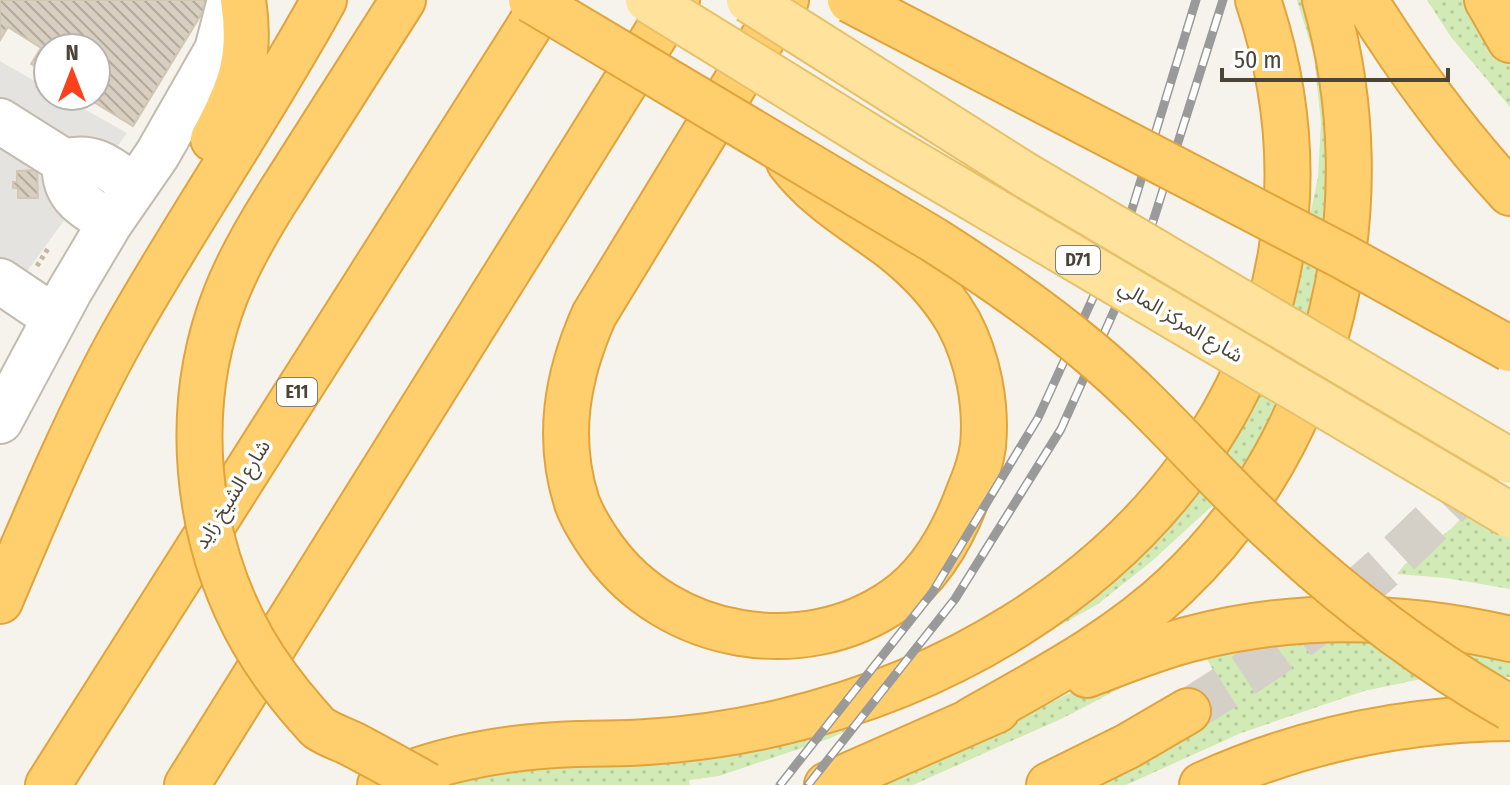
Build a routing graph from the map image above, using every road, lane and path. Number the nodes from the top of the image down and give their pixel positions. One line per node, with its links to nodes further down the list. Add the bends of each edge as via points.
1 (230, 0): 20 (lane, via 217,50)
2 (243, 0): 23 (highway, via 247,49 242,76 184,195)
3 (324, 0): 23 (highway)
4 (403, 0): 36 (highway, bridge, via 251,240 215,326 203,387 200,465 212,541 233,600 261,655)
5 (531, 0): 18 (highway, bridge)
6 (546, 0): 37 (highway, شارع الشيخ زايد / E11)
7 (648, 0): 29 (main road, شارع المركز المالي / D71, bridge, via 886,147)
8 (677, 0): 38 (highway)
9 (749, 0): 28 (main road, D71, bridge, via 1025,175)
10 (786, 0): 18 (highway, via 594,315 571,376 567,408 566,441 578,504 615,565 667,608 730,632 763,635 846,625 896,599 951,533 983,449 980,387 972,354 941,296 893,248 817,193)
11 (850, 0): 26 (highway, bridge)
12 (1258, 0): 39 (highway, via 1274,61 1286,149 1284,237 1265,321 1238,388 1186,474 1097,568 1025,619 949,663 826,711 697,737 489,754)
13 (1325, 0): 35 (highway, via 1346,102 1347,224 1332,318 1295,420 1255,491 1176,585 1113,637)
14 (1365, 0): 21 (highway, via 1444,116)
15 (1487, 0): 16 (highway)
16 (1510, 40)
17 (0, 121): 19 (lane)
18 (778, 148): 32 (highway, bridge, via 934,240 1037,309 1145,401 1319,573 1433,660)
19 (65, 162): 20 (lane, via 95,161); 22 (lane, via 72,196)
20 (135, 187): 22 (lane)
21 (1510, 193)
22 (110, 223): 25 (lane)
23 (156, 277): 30 (highway, via 63,455)
24 (0, 281): 25 (lane)
25 (55, 318): 27 (lane)
26 (1510, 349)
27 (0, 421)
28 (1510, 461)
29 (1510, 515)
30 (0, 601)
31 (1510, 639): 35 (highway, via 1421,622 1281,622 1145,652)
32 (1510, 708)
33 (1188, 711): 42 (highway)
34 (1510, 718): 43 (highway, via 1424,723 1336,739)
35 (970, 721): 41 (highway)
36 (318, 728): 39 (highway); 40 (highway, bridge)
37 (48, 785)
38 (187, 785)
39 (378, 785)
40 (427, 785)
41 (827, 785)
42 (1049, 785)
43 (1202, 785)

